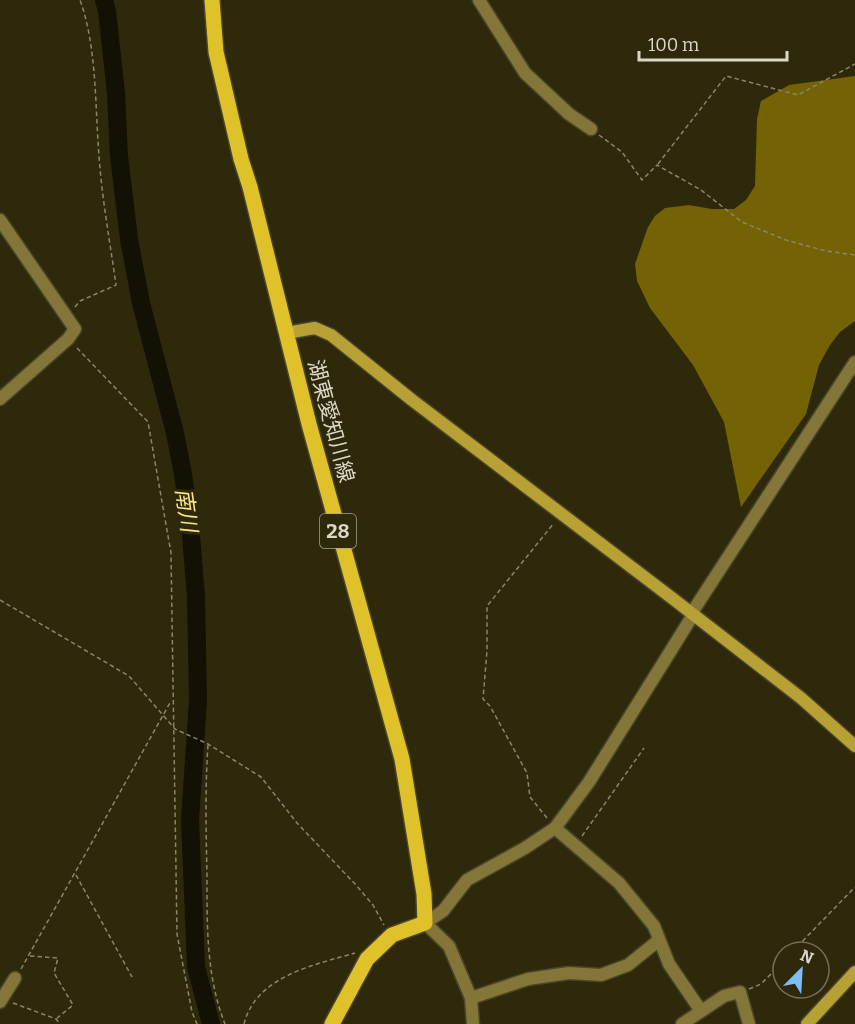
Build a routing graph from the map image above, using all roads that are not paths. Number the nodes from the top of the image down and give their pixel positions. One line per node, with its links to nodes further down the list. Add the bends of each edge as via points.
1 (212, 0): 5 (main road, 湖東愛知川線 / 28, via 216,52)
2 (479, 0): 3 (street, via 525,73 568,114)
3 (591, 129)
4 (0, 220): 7 (street, via 75,328 68,339)
5 (286, 333): 8 (street, via 315,328 331,334 411,400); 11 (main road, 湖東愛知川線 / 28, via 402,759 424,894)
6 (855, 362): 8 (street)
7 (0, 399)
8 (692, 614): 9 (street); 10 (street, via 589,782)
9 (855, 746)
10 (555, 828): 11 (street, via 467,880 443,911); 12 (street, via 619,883 654,926)
11 (425, 923): 16 (street, via 450,946); 18 (main road, via 392,935 367,959)
12 (659, 940): 16 (street, via 628,965 602,975 569,973 528,979); 17 (street, via 669,964)
13 (855, 972): 22 (street)
14 (15, 978): 15 (street)
15 (2, 997)
16 (471, 998): 19 (street)
17 (701, 1011): 20 (street); 21 (street, via 723,996 740,992)
18 (332, 1024)
19 (473, 1024)
20 (682, 1024)
21 (749, 1024)
22 (807, 1024)

